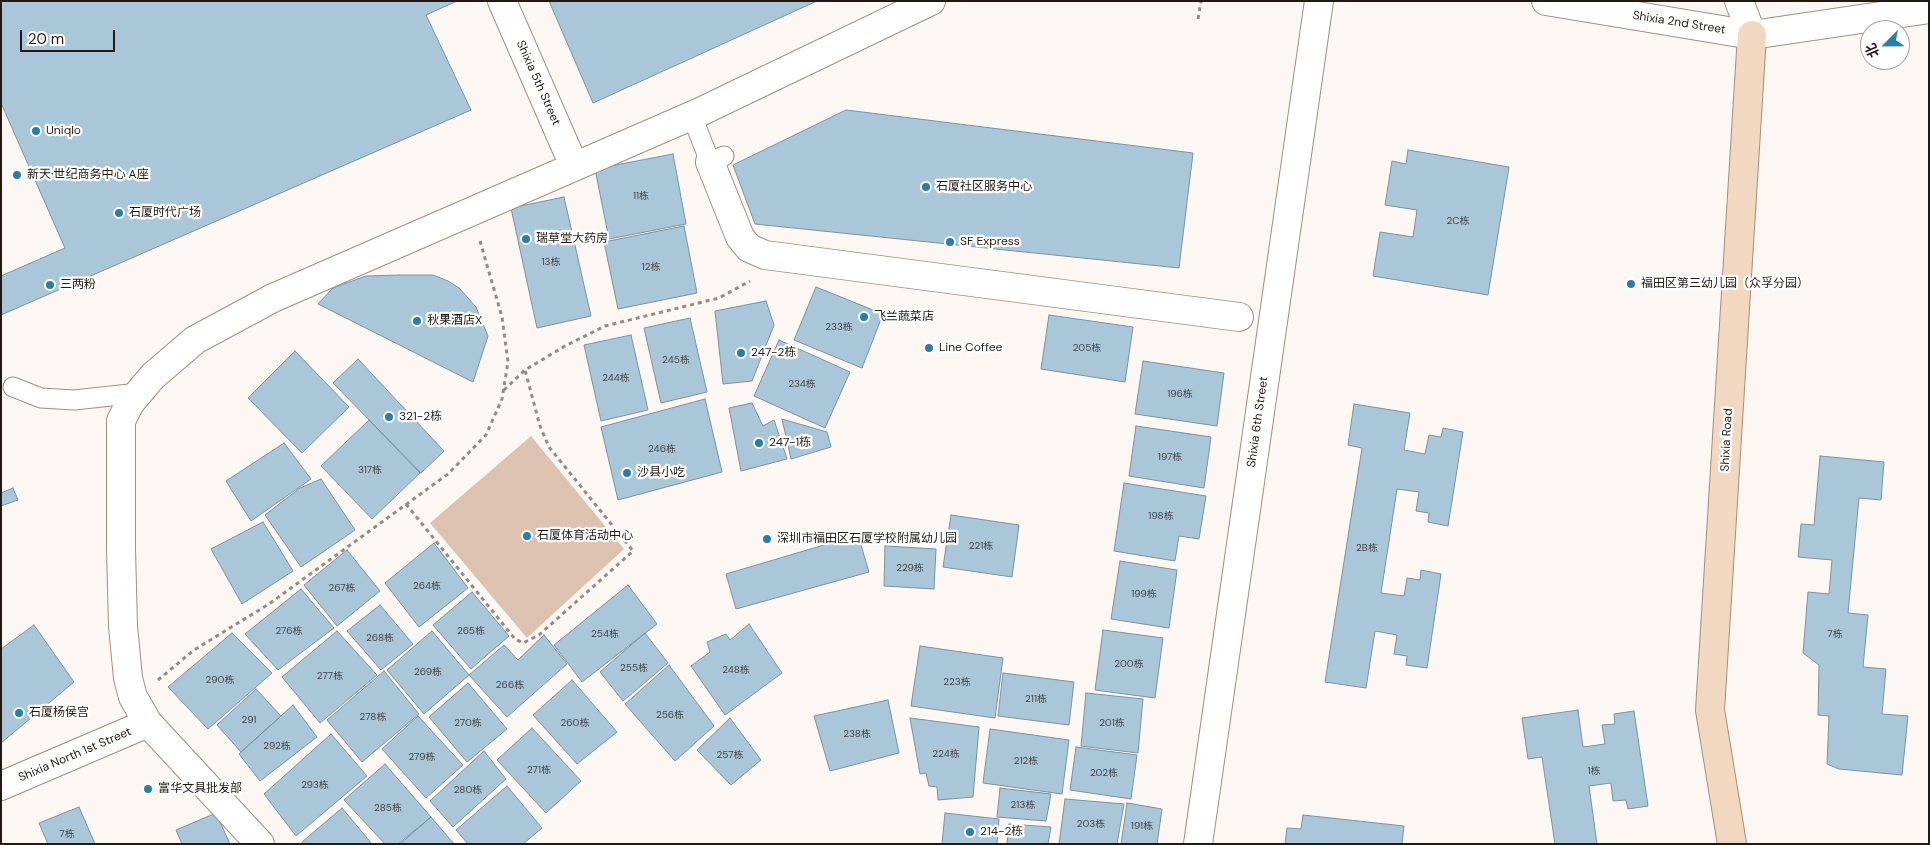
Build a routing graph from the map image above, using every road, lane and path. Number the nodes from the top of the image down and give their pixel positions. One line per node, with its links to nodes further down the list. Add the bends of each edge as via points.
1 (502, 1): 12 (street, Shixia 5th Street)
2 (931, 1): 10 (street)
3 (1201, 1): 8 (path)
4 (1319, 1): 24 (street, Shixia 6th Street)
5 (1546, 1): 9 (street, Shixia 2nd Street)
6 (1739, 1): 9 (street)
7 (1929, 9): 9 (street, Shixia 2nd Street)
8 (1198, 19)
9 (1752, 35): 25 (street, Shixia Road, via 1710,710)
10 (692, 116): 11 (lane); 12 (street)
11 (717, 159): 14 (street, via 744,242 756,252)
12 (574, 166): 13 (street)
13 (470, 212): 18 (path, via 502,317 508,362); 19 (street, via 273,298 214,328 177,353)
14 (769, 256): 15 (street); 16 (path, via 756,276 719,298 605,326)
15 (1239, 317)
16 (525, 370): 18 (path); 20 (path, via 549,447 633,551 539,635 523,643 515,639)
17 (13, 387): 19 (lane, via 41,398 74,400)
18 (504, 390): 20 (path, via 486,435 448,474)
19 (138, 393): 21 (street, via 124,412 121,428 123,626 128,678)
20 (406, 504): 21 (path, via 269,604 194,650)
21 (142, 712): 22 (street, Shixia North 1st Street); 23 (street)
22 (1, 786)
23 (260, 844)
24 (1198, 844)
25 (1732, 844)

